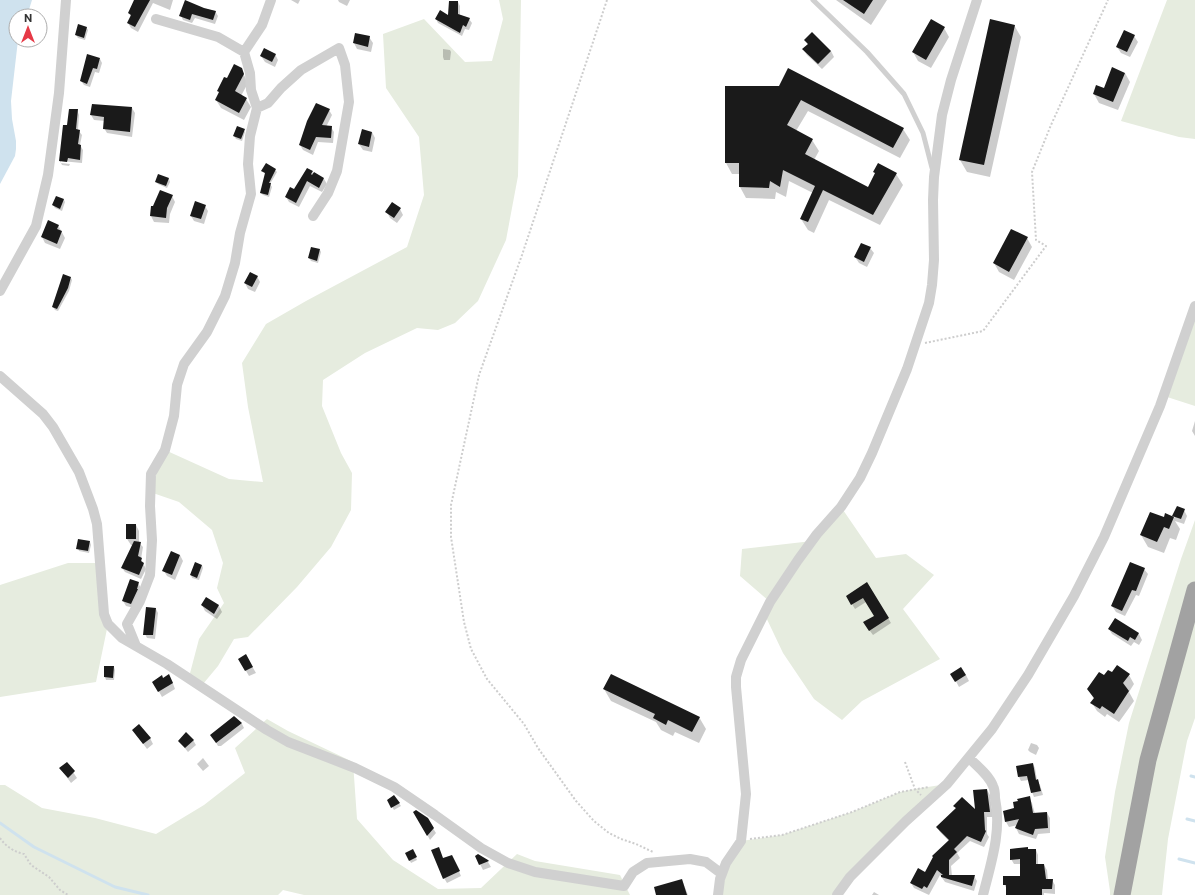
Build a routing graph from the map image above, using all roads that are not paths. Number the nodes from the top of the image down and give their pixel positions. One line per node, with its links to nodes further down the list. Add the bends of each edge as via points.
1 (66, 0): 10 (street, via 59,93 48,175 36,226)
2 (271, 0): 6 (street, via 262,25)
3 (813, 0): 8 (lane, via 867,52 904,94 923,132)
4 (977, 0): 8 (street, via 942,115)
5 (156, 19): 6 (street, via 218,37)
6 (244, 52): 7 (street, via 250,73 251,90)
7 (258, 108): 9 (street, via 268,104 301,70 339,48 345,65 349,102 337,171); 14 (street, via 250,136 248,164 251,194 235,263 225,296 207,332 184,364 177,385 174,416 165,450 151,474 150,575 127,624)
8 (934, 177): 16 (street, via 932,285 929,303 907,369 860,478 841,507 798,560 770,602 737,673 736,687 746,794 741,841 726,863)
9 (313, 216)
10 (0, 291)
11 (1195, 306): 15 (street, via 1160,406 1104,537 1074,596 1028,674)
12 (0, 376): 14 (street, via 43,414 78,472 97,524 104,614 108,624 122,638)
13 (1195, 590): 20 (highway, via 1148,760)
14 (136, 646): 16 (street, via 288,742 355,768 394,787 481,848 518,867 624,886 633,872 647,863 690,859 706,862)
15 (969, 758): 18 (street, via 947,784 850,877); 19 (street, via 993,786 998,813 995,847)
16 (722, 874): 17 (street)
17 (718, 895)
18 (837, 895)
19 (983, 895)
20 (1122, 895)

